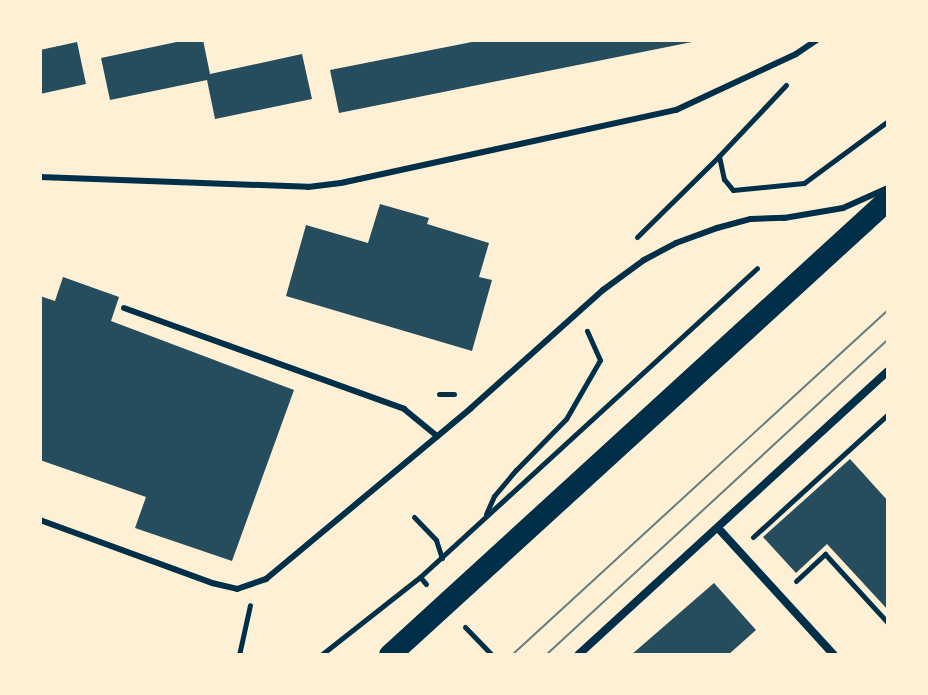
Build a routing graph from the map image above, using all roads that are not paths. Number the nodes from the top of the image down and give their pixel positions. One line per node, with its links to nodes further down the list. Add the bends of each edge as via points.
1 (817, 40): 2 (lane, via 676,110 341,183 308,187)
2 (40, 177)
3 (888, 188): 7 (lane, via 843,208 751,219 676,243 644,260)
4 (888, 200): 10 (highway)
5 (124, 308): 7 (lane, via 404,409)
6 (888, 371): 9 (street)
7 (437, 436): 8 (lane, via 266,579 237,589)
8 (40, 520)
9 (718, 528): 11 (street); 12 (street)
10 (390, 655)
11 (578, 655)
12 (834, 655)

